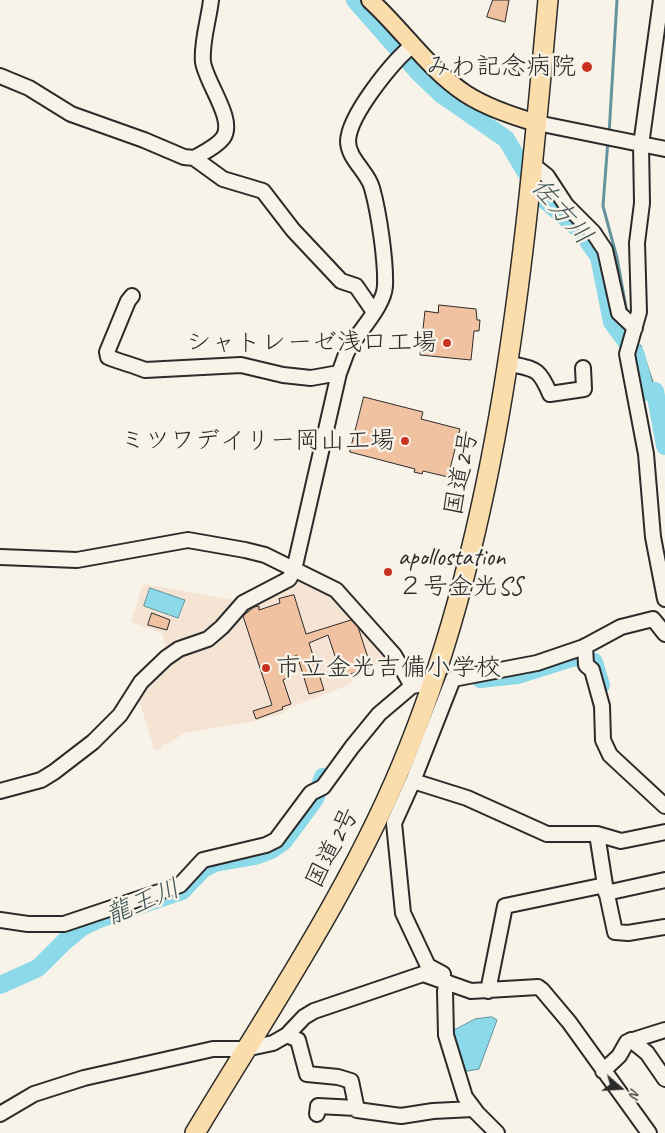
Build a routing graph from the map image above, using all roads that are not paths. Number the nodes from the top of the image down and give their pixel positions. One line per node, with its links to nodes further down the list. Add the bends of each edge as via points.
1 (211, 0): 9 (street, via 203,59 205,74 226,118 227,128 222,139)
2 (370, 0): 5 (main road)
3 (548, 0): 7 (highway, 国道2号)
4 (661, 0): 8 (street)
5 (405, 51): 7 (main road, via 465,93 504,114); 12 (street, via 358,113 348,142 372,187 380,235 385,288)
6 (0, 76): 9 (street, via 29,88 71,114)
7 (537, 123): 8 (street); 10 (highway, 国道2号)
8 (653, 147): 13 (street, via 637,243 639,312)
9 (194, 158): 12 (street, via 223,179 263,191 293,230 342,281 356,286)
10 (531, 173): 13 (street, via 547,176 566,205 593,232 605,250 619,314); 14 (highway, 国道2号)
11 (132, 296): 16 (street, via 107,352 108,357 119,362 145,370 241,365 311,378)
12 (374, 312): 16 (street, via 347,352)
13 (633, 332): 19 (street, via 627,354 646,454 652,537)
14 (507, 364): 15 (street, via 542,375 550,394 584,389); 39 (highway, 国道2号, via 483,503 453,618 415,732 341,889)
15 (582, 368)
16 (339, 373): 18 (street)
17 (0, 557): 18 (street, via 77,560 188,540 265,555)
18 (294, 570): 25 (street, via 289,580 243,603 208,638 179,649 166,658 141,682 120,715 93,742 54,772 41,780); 31 (street, via 336,590 417,685 379,714 276,840 255,849 204,860 180,885 64,924)
19 (660, 581): 20 (street); 21 (street)
20 (665, 599)
21 (653, 619): 22 (street); 23 (street, via 621,627)
22 (665, 634)
23 (586, 655): 24 (street, via 453,679); 26 (street, via 602,706 603,740 607,750)
24 (413, 781): 28 (street, via 467,798 548,834); 34 (street, via 394,824 403,913 428,966)
25 (0, 791)
26 (665, 806)
27 (665, 832): 28 (street, via 621,841)
28 (597, 834): 30 (street)
29 (665, 880): 30 (street)
30 (606, 889): 32 (street, via 615,932); 35 (street, via 505,906)
31 (0, 920)
32 (665, 927)
33 (447, 982): 34 (street); 37 (street, via 427,974 415,976 314,1011); 43 (street, via 444,991 446,1035 465,1097)
34 (471, 991): 35 (street)
35 (488, 991): 40 (street, via 538,987 569,1022)
36 (665, 1030): 38 (street)
37 (287, 1034): 39 (street, via 273,1043); 42 (street, via 298,1040 307,1074 338,1077 351,1082)
38 (632, 1040): 40 (street); 41 (street, via 647,1053)
39 (245, 1049): 44 (street, via 213,1050 84,1078 34,1094); 46 (highway, 国道2号)
40 (603, 1071): 48 (street)
41 (665, 1077)
42 (356, 1108): 43 (street, via 401,1116); 45 (street, via 318,1106)
43 (473, 1109): 47 (street)
44 (0, 1114)
45 (317, 1114)
46 (195, 1133)
47 (497, 1133)
48 (650, 1133)

